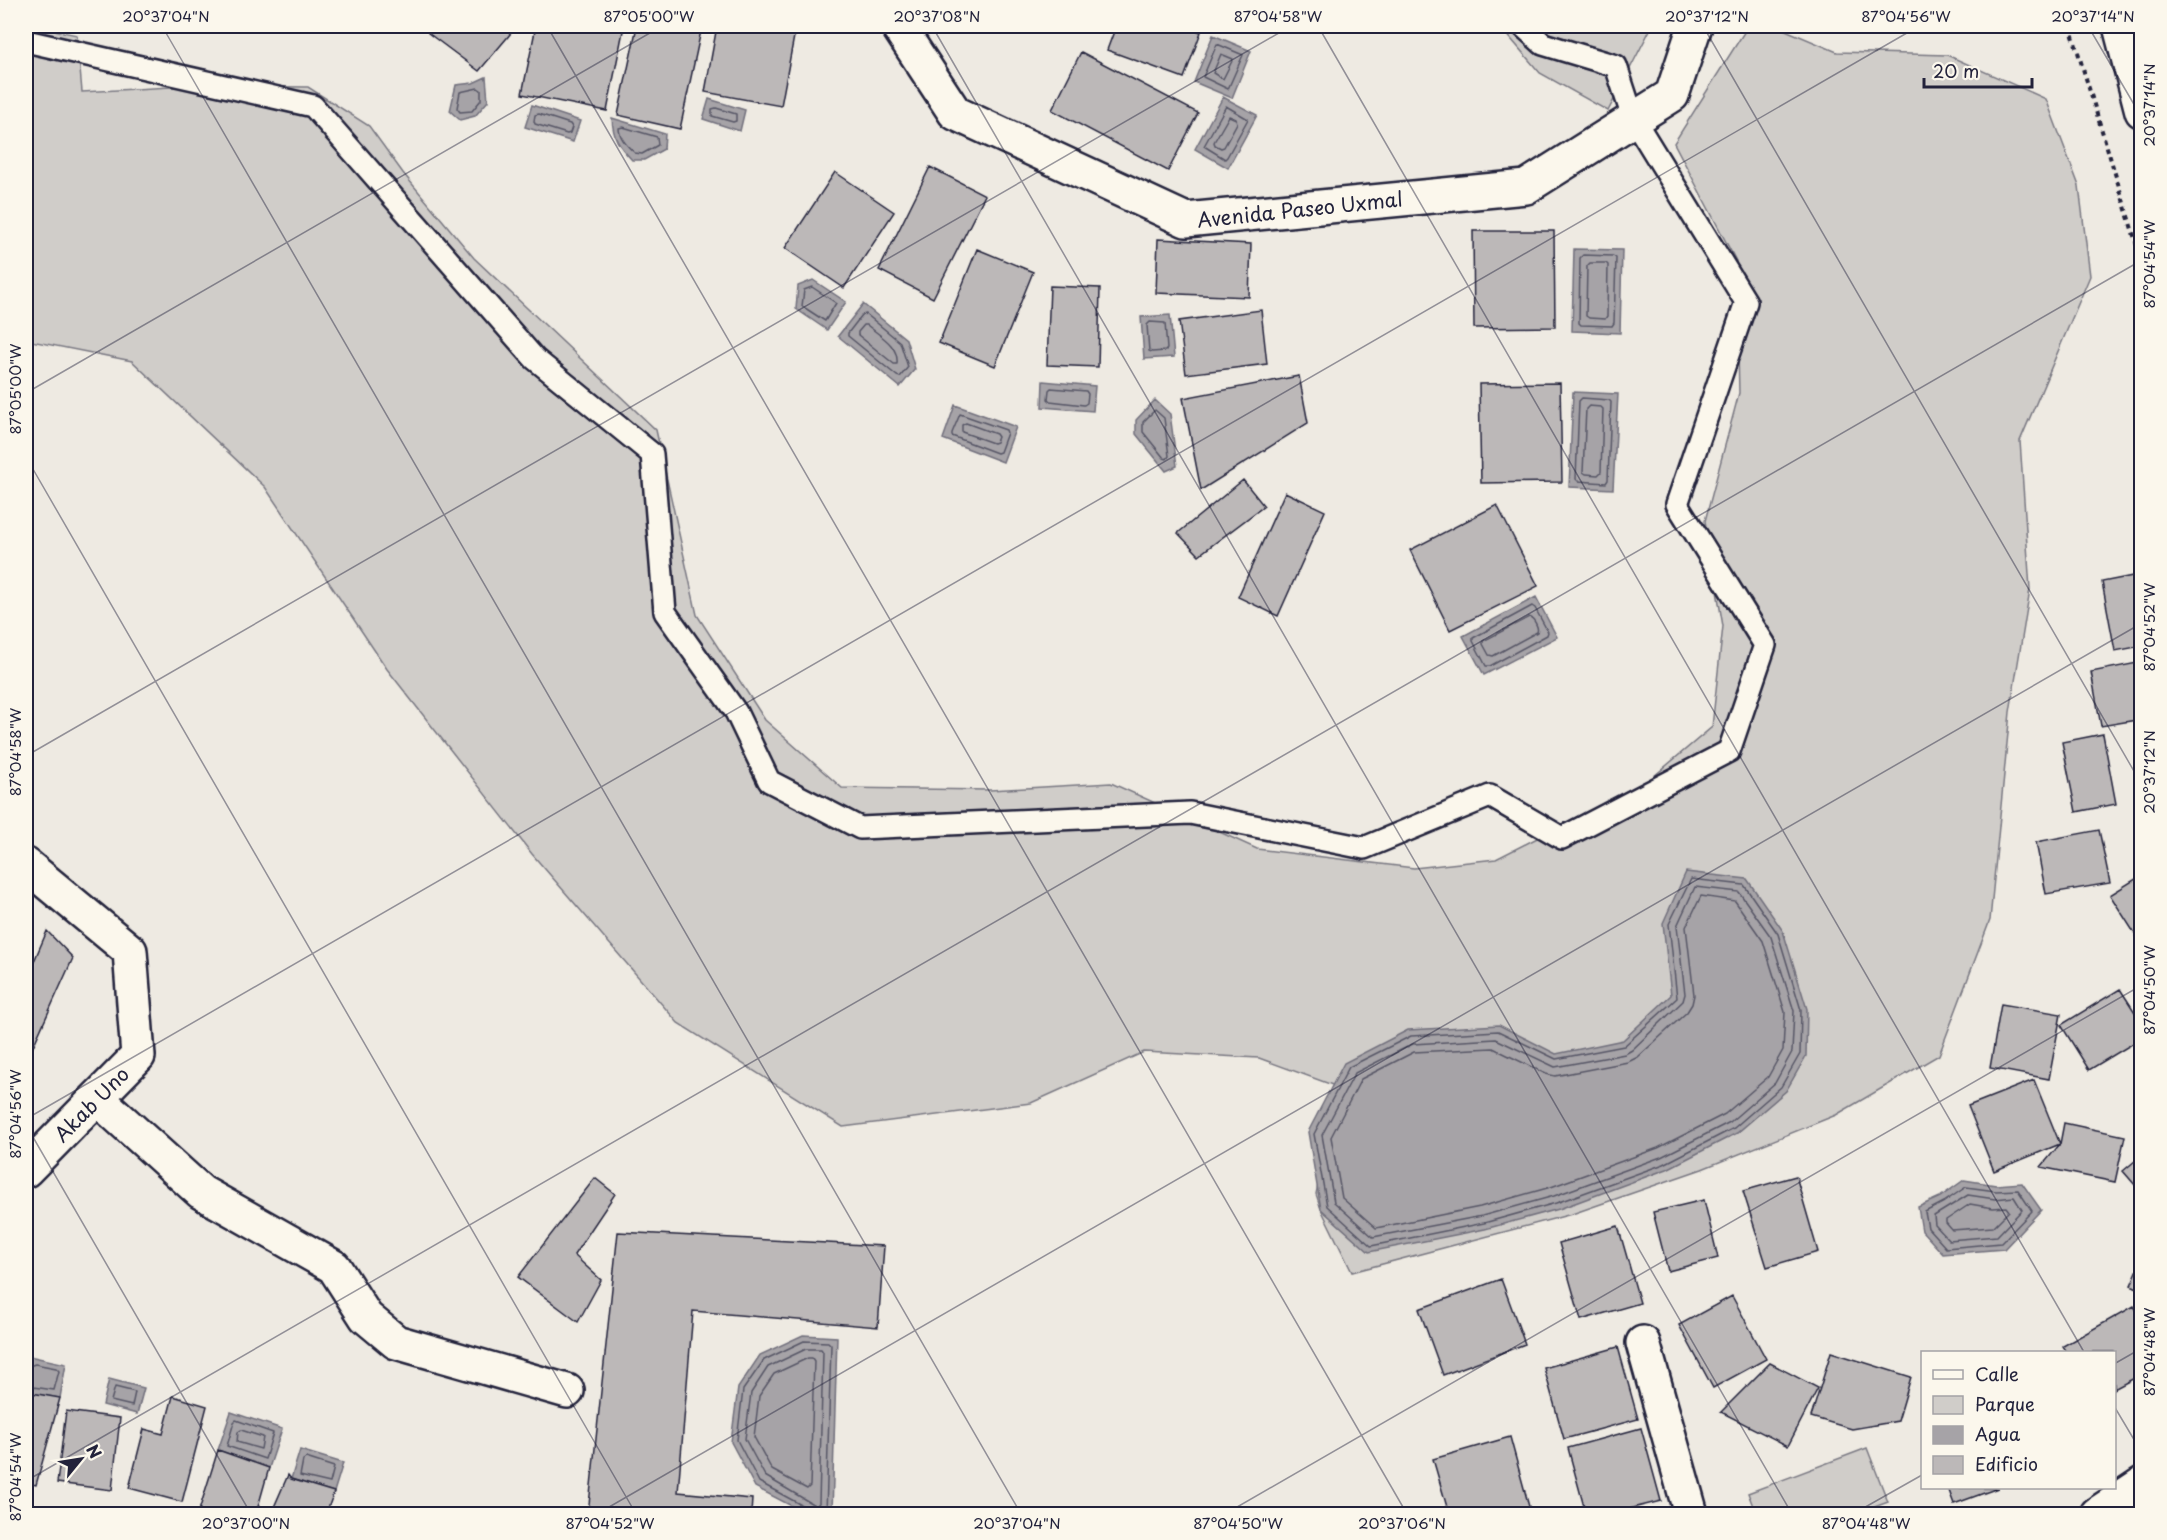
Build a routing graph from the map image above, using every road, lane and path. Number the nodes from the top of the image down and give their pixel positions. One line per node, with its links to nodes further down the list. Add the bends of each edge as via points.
1 (898, 26): 8 (street, Avenida Paseo Uxmal, via 955,113 1186,220 1526,187)
2 (1523, 26): 8 (lane, via 1543,44 1616,66)
3 (1695, 26): 8 (street, Avenida Paseo Uxmal, via 1672,95)
4 (2070, 26): 9 (path)
5 (2120, 26): 7 (street)
6 (26, 41): 8 (lane, via 313,106 535,359 652,454 665,612 736,712 769,781 860,828 1190,813 1364,848 1490,796 1562,838 1729,750 1765,645 1677,504 1746,302)
7 (2142, 111)
8 (1633, 118)
9 (2142, 262)
10 (26, 865): 11 (street, Akab Uno, via 130,951 138,1056)
11 (97, 1098): 12 (street, Akab Uno); 14 (street, via 201,1192 334,1268 366,1317 396,1342)
12 (26, 1170)
13 (1643, 1343): 16 (street)
14 (567, 1391)
15 (2142, 1484): 17 (street)
16 (1691, 1515)
17 (2097, 1515)

